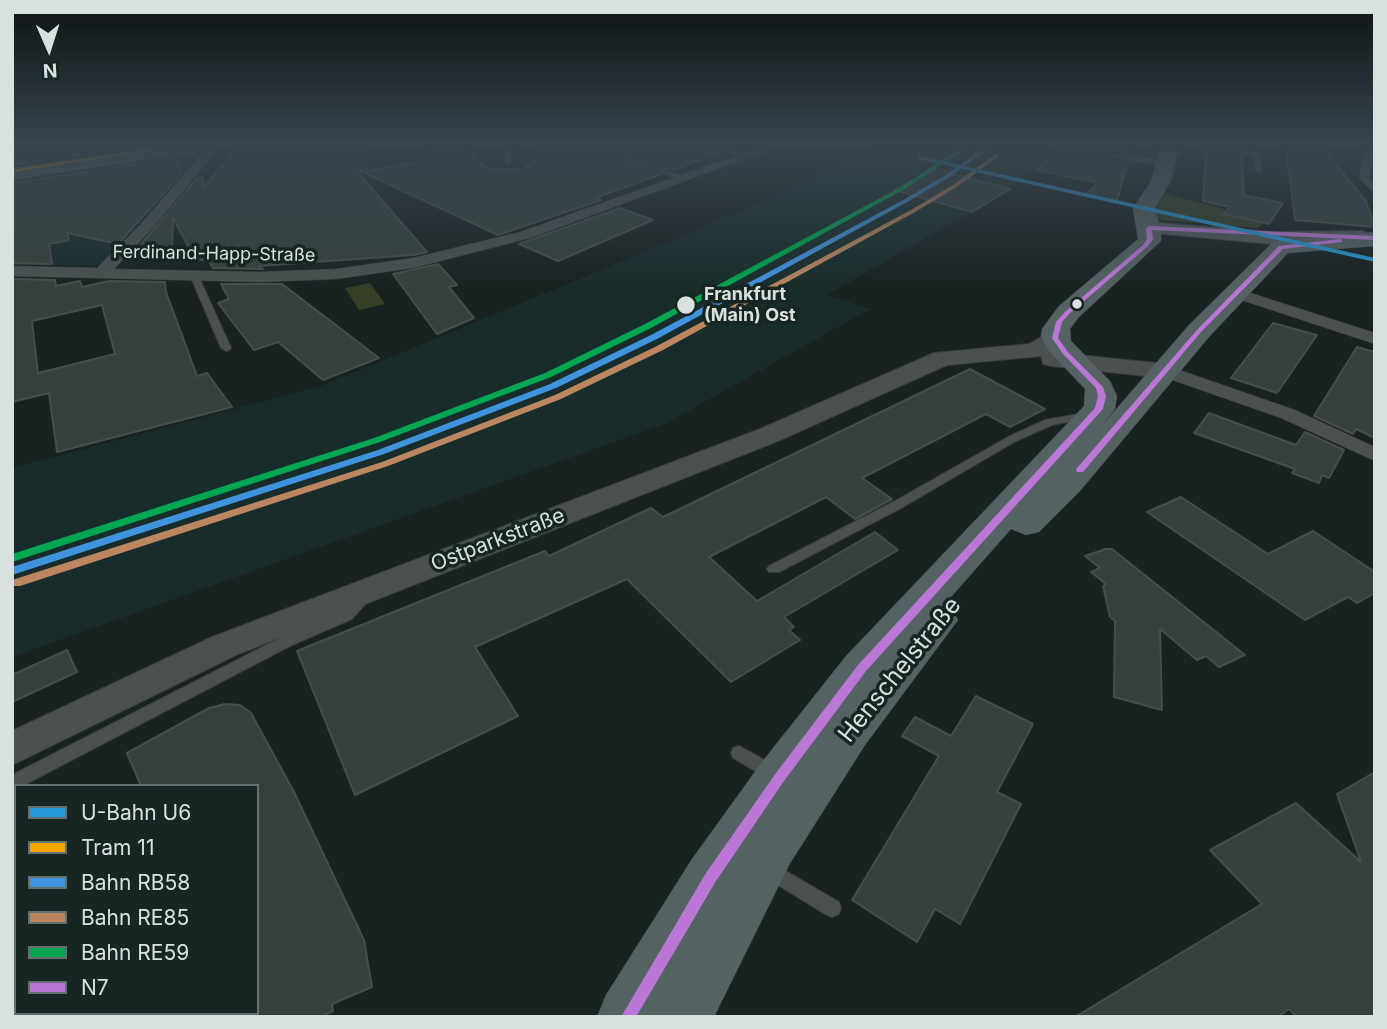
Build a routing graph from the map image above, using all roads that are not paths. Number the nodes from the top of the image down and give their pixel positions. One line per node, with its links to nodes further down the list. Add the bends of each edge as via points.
1 (174, 194): 7 (street)
2 (638, 194): 8 (street, Ferdinand-Happ-Straße, via 525,235 437,259 318,275)
3 (1153, 194): 4 (main road, via 1144,208)
4 (1149, 228): 5 (main road, via 1272,238); 11 (main road, via 1145,246 1068,312)
5 (1374, 238): 10 (main road, Henschelstraße, via 1283,246)
6 (19, 271): 7 (street, Ferdinand-Happ-Straße); 9 (street)
7 (101, 273): 8 (street, Ferdinand-Happ-Straße)
8 (194, 275): 13 (lane)
9 (12, 280)
10 (1235, 293): 12 (street); 16 (main road, Henschelstraße)
11 (1055, 337): 14 (street, Ostparkstraße, via 1038,350); 15 (main road)
12 (1375, 339)
13 (226, 348)
14 (992, 354): 15 (street, Ostparkstraße); 20 (street, Ostparkstraße, via 942,358 769,435)
15 (1074, 361): 16 (street, Ostparkstraße); 17 (main road, via 1101,390 1101,405)
16 (1168, 367): 18 (street, via 1288,414); 24 (main road, Henschelstraße, via 1068,483 942,614 848,731)
17 (1093, 415): 19 (lane, via 1049,422 1012,439); 24 (main road, Henschelstraße, via 863,668)
18 (1375, 455)
19 (774, 569)
20 (361, 592): 21 (street, Ostparkstraße, via 202,656); 23 (lane, via 359,603 347,615 285,642)
21 (12, 749)
22 (739, 753): 24 (lane)
23 (12, 783)
24 (794, 785): 25 (main road, Henschelstraße); 27 (main road, Henschelstraße, via 711,877)
25 (761, 866): 26 (lane); 28 (main road, Henschelstraße)
26 (832, 908)
27 (628, 1017)
28 (681, 1017)

